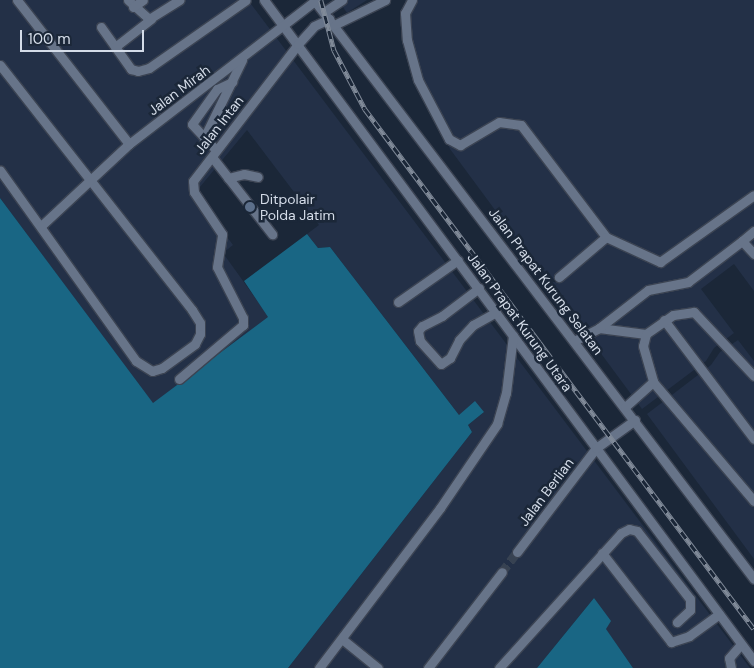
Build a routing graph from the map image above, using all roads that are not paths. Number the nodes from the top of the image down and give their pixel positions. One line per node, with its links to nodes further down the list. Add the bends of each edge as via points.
1 (18, 0): 21 (street)
2 (143, 0): 10 (street)
3 (180, 0): 11 (street)
4 (246, 0): 16 (street, via 149,68 131,69)
5 (264, 0): 14 (street, Jalan Prapat Kurung Utara)
6 (342, 0): 12 (street)
7 (385, 0): 12 (street)
8 (412, 0): 31 (street, via 405,12 407,40 418,80 449,139 460,145 499,122 521,125)
9 (316, 1): 12 (street, Jalan Prapat Kurung Selatan); 14 (street, Jalan Mirah)
10 (131, 4): 11 (street)
11 (151, 19): 16 (street)
12 (329, 19): 15 (street, Jalan Intan, via 314,26); 43 (street, Jalan Prapat Kurung Selatan)
13 (101, 27): 16 (street)
14 (284, 27): 15 (street, Jalan Prapat Kurung Utara); 17 (street, Jalan Mirah)
15 (298, 44): 22 (street, Jalan Intan); 34 (street, Jalan Prapat Kurung Utara)
16 (115, 47)
17 (242, 60): 19 (street); 21 (street, Jalan Mirah)
18 (0, 65): 25 (street)
19 (232, 82): 20 (street); 20 (street, via 217,89 193,122 193,128)
20 (204, 138): 22 (street)
21 (129, 144): 25 (street, Jalan Mirah)
22 (214, 154): 26 (street); 45 (street, Jalan Intan, via 192,186 223,239 217,267 243,318 243,325)
23 (0, 170): 28 (street)
24 (258, 177): 26 (street, via 244,174)
25 (91, 178): 28 (street, Jalan Mirah); 28 (street, via 192,310 200,324 200,334 194,344 162,368 152,371 143,367)
26 (228, 178): 30 (street)
27 (754, 195): 31 (street, via 660,262)
28 (41, 226)
29 (754, 231): 32 (street)
30 (272, 234)
31 (606, 237): 35 (street)
32 (742, 241): 33 (street); 40 (street, via 688,282 648,290)
33 (754, 254)
34 (458, 260): 36 (street, Jalan Prapat Kurung Utara); 37 (street)
35 (559, 277)
36 (479, 288): 38 (street, Jalan Prapat Kurung Utara); 38 (street, via 442,316 422,326 418,331 420,341 441,364 450,358 459,340 473,325)
37 (398, 302)
38 (496, 312): 41 (street, Jalan Prapat Kurung Utara)
39 (664, 320): 42 (street); 44 (street, via 694,312); 49 (street)
40 (599, 328): 42 (street); 43 (street)
41 (513, 334): 50 (street, Jalan Prapat Kurung Utara); 58 (street, via 506,393 497,424 468,470)
42 (646, 334): 46 (street, via 643,346)
43 (574, 341): 47 (street, Jalan Prapat Kurung Selatan)
44 (754, 376)
45 (179, 379)
46 (653, 382): 47 (street); 51 (street)
47 (624, 407): 48 (street, Jalan Prapat Kurung Selatan)
48 (635, 420): 50 (street, Jalan Berlian); 55 (street, Jalan Prapat Kurung Selatan)
49 (754, 440)
50 (596, 448): 52 (street, Jalan Berlian); 56 (street, Jalan Prapat Kurung Utara)
51 (754, 501)
52 (517, 552)
53 (602, 554): 56 (street, via 671,642 689,636); 57 (street, via 621,533 629,529 638,532 690,599 690,610); 64 (street)
54 (502, 572): 63 (street)
55 (753, 577)
56 (719, 614): 59 (street, Jalan Prapat Kurung Utara)
57 (677, 622)
58 (342, 639): 61 (street); 62 (street)
59 (742, 644): 60 (street, Jalan Prapat Kurung Utara); 65 (street, via 730,658)
60 (754, 661)
61 (319, 668)
62 (378, 668)
63 (428, 668)
64 (500, 668)
65 (731, 668)

